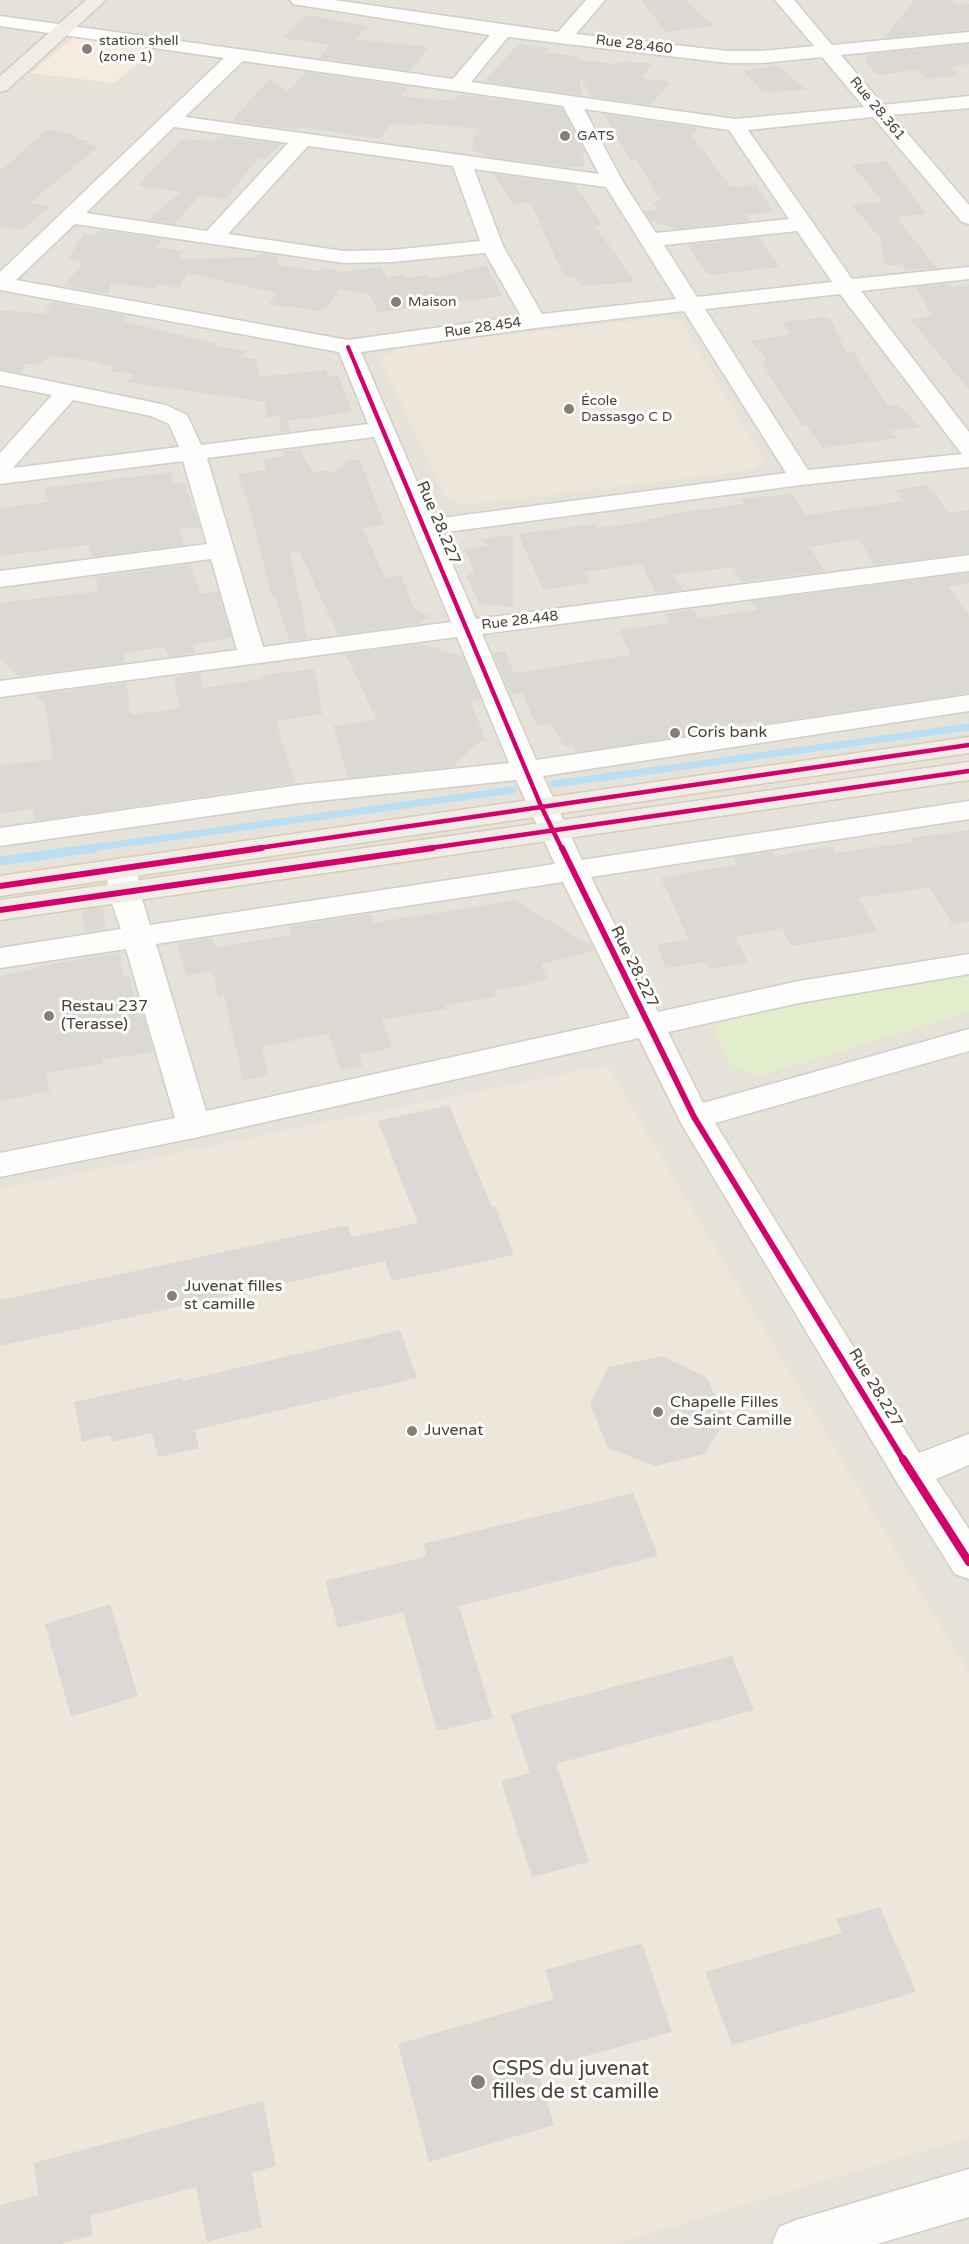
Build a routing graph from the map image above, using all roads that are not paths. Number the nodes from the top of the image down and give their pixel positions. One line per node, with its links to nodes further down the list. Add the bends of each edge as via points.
1 (79, 0): 8 (main road)
2 (97, 0): 8 (main road)
3 (299, 0): 9 (street, Rue 28.460)
4 (596, 0): 10 (street)
5 (784, 0): 12 (street, Rue 28.361)
6 (28, 7): 7 (street)
7 (4, 25): 8 (street)
8 (56, 28): 13 (street); 14 (main road); 15 (main road)
9 (503, 31): 10 (street, Rue 28.460); 16 (street)
10 (564, 36): 12 (street, Rue 28.460, via 728,57)
11 (969, 37): 12 (street, Rue 28.460)
12 (828, 50): 19 (street, Rue 28.361)
13 (238, 55): 16 (street); 20 (street)
14 (0, 69)
15 (0, 86)
16 (458, 86): 17 (street)
17 (570, 102): 21 (street); 24 (street)
18 (969, 102): 19 (street)
19 (879, 111): 21 (street); 26 (street, Rue 28.361, via 951,184)
20 (171, 121): 22 (street); 25 (street)
21 (735, 125): 27 (street)
22 (302, 140): 23 (street); 28 (street)
23 (462, 163): 24 (street); 30 (street)
24 (613, 182): 29 (street)
25 (71, 216): 28 (street); 32 (street)
26 (969, 218)
27 (802, 224): 29 (street); 33 (street)
28 (212, 238): 30 (street, via 344,257)
29 (650, 240): 34 (street)
30 (492, 246): 35 (street)
31 (969, 273): 33 (street, Rue 28.454)
32 (0, 284): 36 (street, Rue 28.454)
33 (846, 287): 34 (street, Rue 28.454); 40 (street)
34 (691, 303): 35 (street, Rue 28.454); 45 (street)
35 (535, 321): 36 (street, Rue 28.454)
36 (348, 347): 39 (street, Rue 28.227)
37 (0, 378): 38 (street)
38 (68, 391): 41 (street, via 158,410 179,420); 43 (street)
39 (382, 429): 41 (street); 46 (street, Rue 28.227)
40 (969, 448)
41 (193, 453): 44 (street); 47 (street)
42 (969, 460): 45 (street)
43 (0, 468)
44 (0, 477)
45 (801, 478): 46 (street)
46 (425, 527): 50 (street, Rue 28.227)
47 (223, 550): 49 (street); 51 (street)
48 (969, 563): 50 (street, Rue 28.448)
49 (0, 579)
50 (468, 628): 51 (street, Rue 28.448); 55 (street, Rue 28.227)
51 (252, 656): 52 (street, Rue 28.448)
52 (0, 689)
53 (969, 703): 55 (street)
54 (969, 745): 58 (main road)
55 (527, 770): 58 (street, Rue 28.227); 59 (street, via 299,794)
56 (969, 771): 58 (main road)
57 (969, 810): 60 (street)
58 (547, 818): 60 (street, Rue 28.227); 61 (main road)
59 (0, 837)
60 (572, 869): 64 (street); 67 (street, Rue 28.227)
61 (123, 880): 62 (main road); 63 (main road); 64 (street)
62 (0, 886)
63 (0, 910)
64 (139, 938): 65 (street); 70 (street)
65 (0, 958)
66 (969, 964): 67 (street, via 799,992)
67 (647, 1024): 69 (street, Rue 28.227); 70 (street)
68 (964, 1049): 69 (street)
69 (694, 1117): 73 (street, Rue 28.227)
70 (194, 1126): 71 (street)
71 (0, 1165)
72 (969, 1449): 73 (street)
73 (911, 1473): 74 (street, Rue 28.227)
74 (969, 1562)
75 (969, 2193): 76 (street)
76 (796, 2244)

